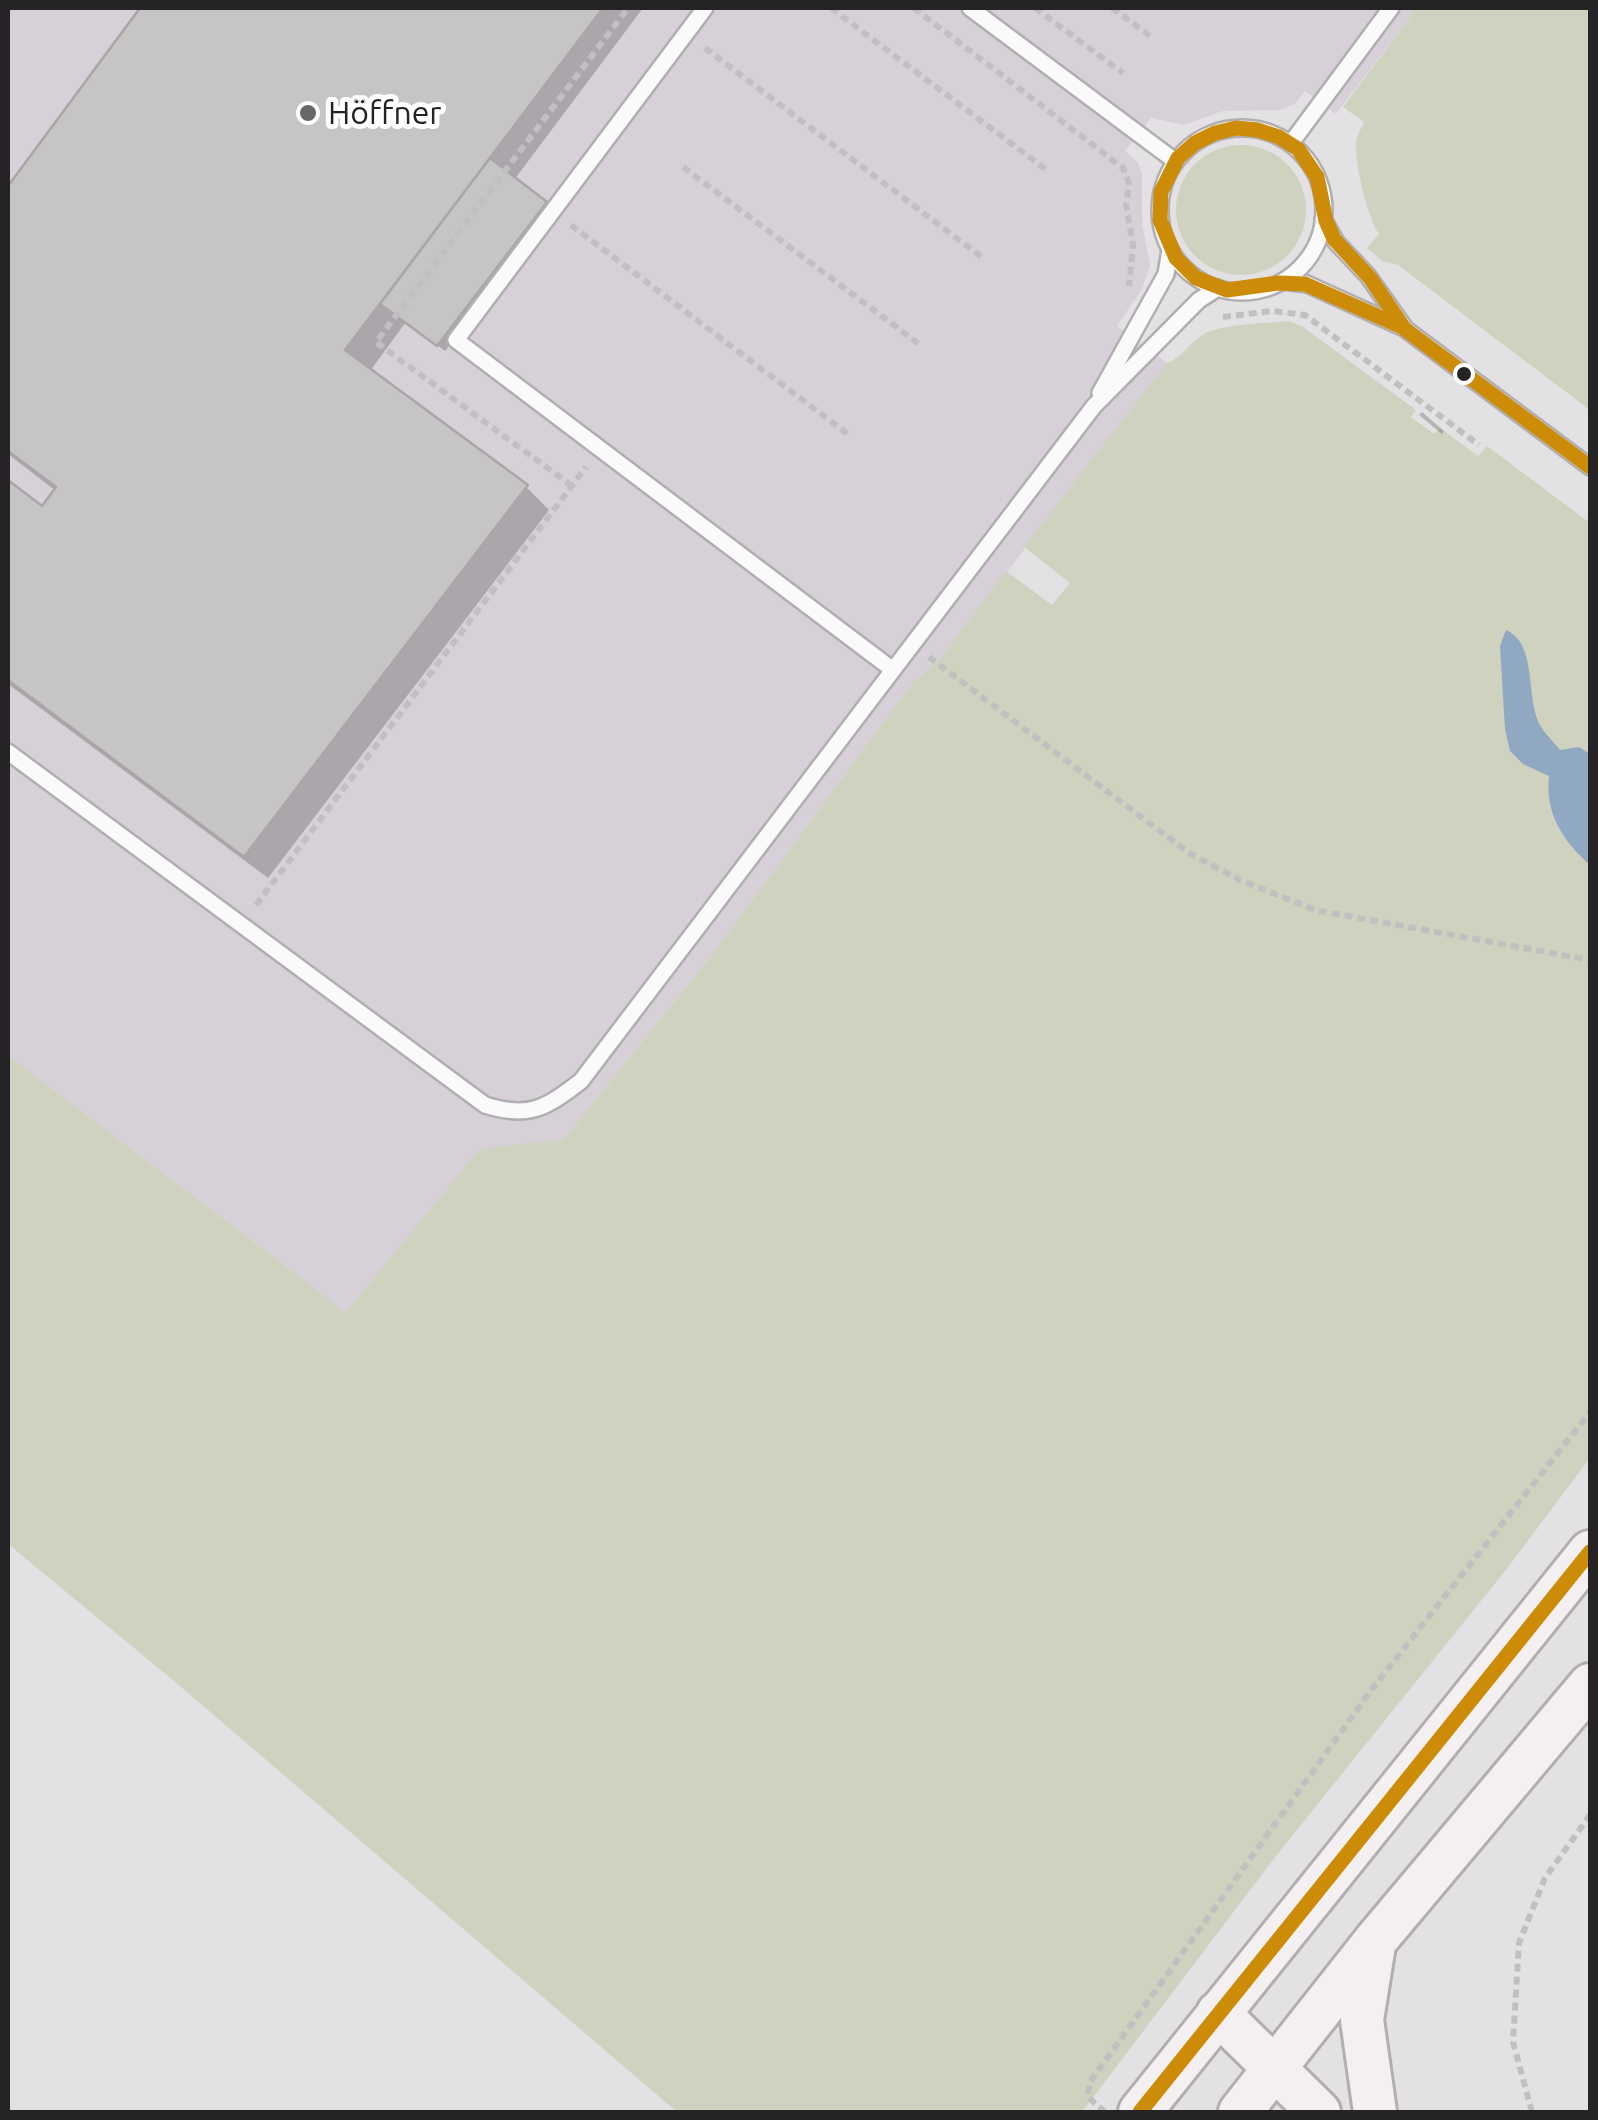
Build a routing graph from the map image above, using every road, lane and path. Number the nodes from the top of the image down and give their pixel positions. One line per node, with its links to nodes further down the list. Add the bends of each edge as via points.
1 (628, 8): 31 (path, via 376,342)
2 (705, 8): 9 (lane)
3 (832, 8): 15 (path)
4 (914, 8): 22 (path, via 1123,168 1133,246 1128,292)
5 (970, 8): 13 (lane)
6 (1036, 8): 11 (path)
7 (1112, 8): 10 (path)
8 (1391, 8): 12 (lane)
9 (685, 34): 16 (lane); 19 (path)
10 (1150, 36)
11 (1123, 73)
12 (1291, 143): 13 (lane, via 1251,127 1230,128 1199,140); 17 (lane, via 1314,169)
13 (1175, 162): 18 (lane, via 1160,196)
14 (683, 167): 25 (path)
15 (1048, 172)
16 (552, 211): 27 (path); 29 (lane, via 456,340)
17 (1323, 218): 20 (lane, via 1310,254); 24 (lane)
18 (1170, 250): 21 (lane, via 1199,280); 22 (lane, via 1166,274)
19 (983, 258)
20 (1283, 281): 21 (lane, via 1252,291); 24 (lane, via 1307,284)
21 (1218, 288): 23 (lane)
22 (1147, 307): 26 (lane)
23 (1173, 327): 26 (lane); 28 (path, via 1186,337 1216,318 1305,314)
24 (1404, 328): 30 (lane)
25 (918, 344)
26 (1094, 406): 32 (lane)
27 (849, 436)
28 (1479, 445)
29 (599, 450): 31 (path); 33 (lane)
30 (1590, 467)
31 (572, 486): 35 (path)
32 (912, 644): 33 (lane); 36 (path, via 1189,852 1240,880 1315,910)
33 (893, 670): 35 (lane, via 580,1082 548,1106 510,1113 486,1105)
34 (8, 752): 35 (lane)
35 (240, 926)
36 (1590, 960)
37 (1590, 1412): 44 (path, via 1372,1689 1090,2082 1088,2097)
38 (1590, 1552): 42 (main road)
39 (1590, 1685): 41 (main road)
40 (1590, 1815): 49 (path, via 1544,1878 1519,1944 1512,2042)
41 (1375, 1941): 43 (main road); 48 (main road, via 1362,2020)
42 (1218, 2013): 43 (main road); 45 (main road)
43 (1275, 2069): 46 (main road); 47 (main road)
44 (1106, 2112)
45 (1140, 2112)
46 (1240, 2112)
47 (1319, 2112)
48 (1375, 2112)
49 (1532, 2112)

